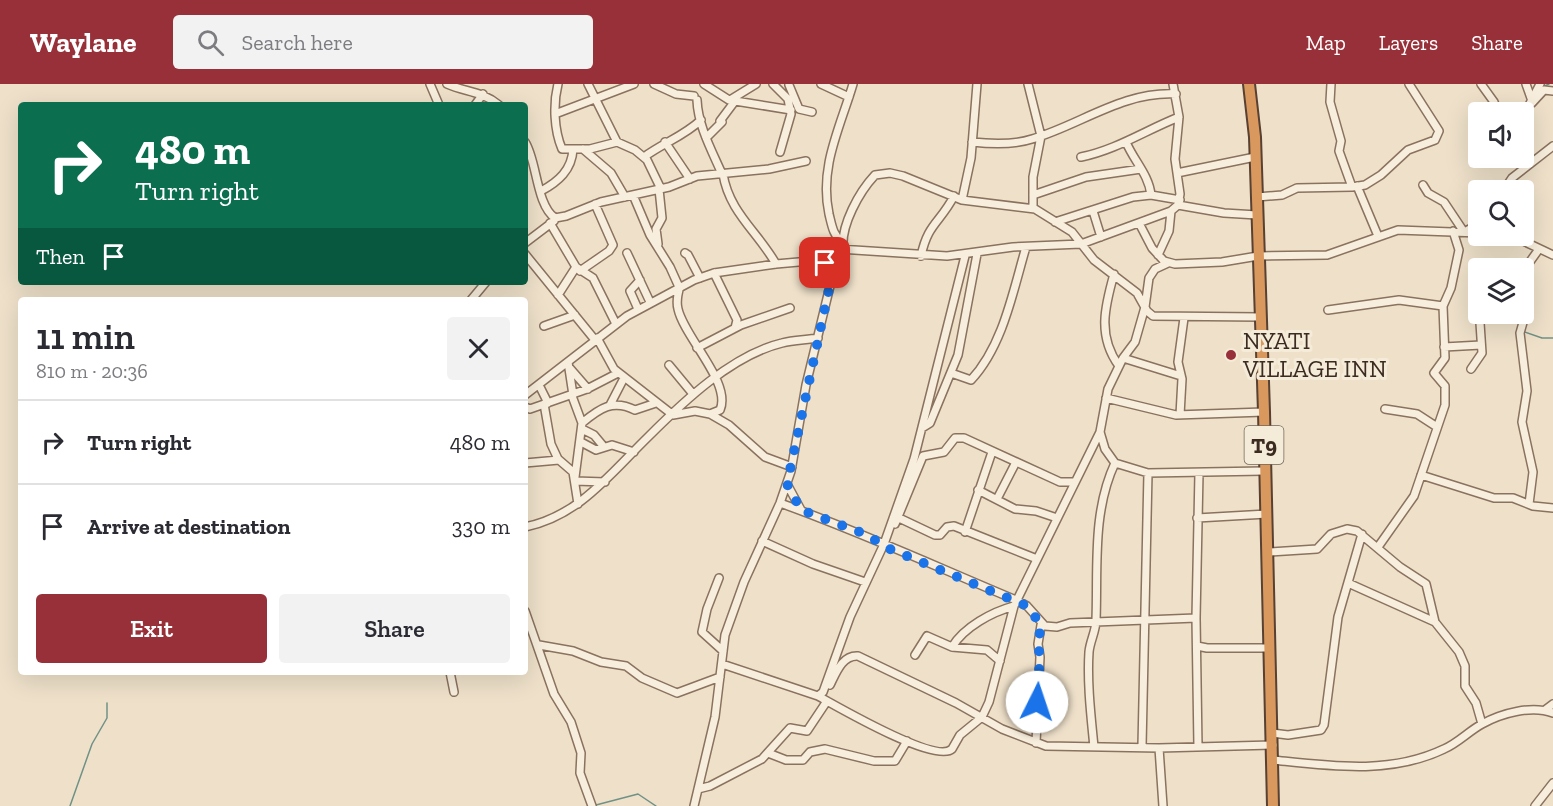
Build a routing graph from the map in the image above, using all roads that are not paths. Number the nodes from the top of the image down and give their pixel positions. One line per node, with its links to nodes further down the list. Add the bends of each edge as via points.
1 (430, 84): 32 (street)
2 (447, 84): 26 (street, via 463,92)
3 (558, 84): 39 (street)
4 (588, 84): 30 (street)
5 (634, 84): 30 (street)
6 (654, 84): 41 (street, via 695,98)
7 (704, 84): 25 (street)
8 (716, 84): 25 (street)
9 (756, 84): 31 (street)
10 (773, 84): 27 (street)
11 (821, 84): 29 (street)
12 (854, 84): 13 (street); 29 (street)
13 (861, 84)
14 (977, 84): 46 (street)
15 (1028, 84): 42 (street)
16 (1173, 84): 28 (street)
17 (1249, 84): 54 (highway, T9)
18 (1331, 84): 65 (street, via 1330,102 1340,151)
19 (1409, 84): 65 (street, via 1438,135 1435,140 1407,150 1381,176)
20 (1481, 84): 35 (street)
21 (1526, 84): 36 (street)
22 (1540, 84): 36 (street)
23 (789, 85): 27 (street); 38 (street, via 800,109)
24 (1553, 91): 36 (street, via 1544,90)
25 (717, 93): 31 (street)
26 (483, 94): 33 (street); 34 (street)
27 (784, 94): 37 (street)
28 (1176, 94): 40 (street); 42 (street, via 1133,99 1104,108)
29 (849, 97): 92 (street, via 825,181 833,231)
30 (596, 98): 39 (street); 44 (street)
31 (732, 100): 37 (street); 43 (street)
32 (439, 102)
33 (477, 102)
34 (495, 102)
35 (1494, 102)
36 (1532, 102)
37 (790, 110): 52 (street)
38 (812, 112)
39 (555, 114): 49 (street, via 562,149)
40 (1179, 117): 47 (street); 60 (street)
41 (701, 120): 43 (street); 45 (street, via 685,134)
42 (1041, 136): 46 (street, via 1022,141); 68 (street)
43 (707, 138): 61 (street)
44 (617, 142): 50 (street); 53 (street)
45 (664, 142): 53 (street); 62 (street)
46 (972, 142): 73 (street)
47 (1126, 142): 55 (street); 59 (street)
48 (1553, 146): 57 (street)
49 (573, 149): 50 (street); 67 (street, via 568,170 554,185)
50 (583, 149): 70 (street, via 611,173)
51 (528, 151): 67 (street)
52 (780, 152)
53 (644, 157): 66 (street)
54 (1255, 157): 60 (street); 72 (highway, T9)
55 (1081, 158)
56 (806, 161): 61 (street)
57 (1534, 161)
58 (1525, 168): 63 (street)
59 (1141, 169): 68 (street, via 1086,177); 69 (street)
60 (1177, 173): 74 (street)
61 (723, 174): 62 (street); 108 (street, via 735,210 762,239)
62 (690, 179): 66 (street)
63 (1511, 180)
64 (1423, 185): 86 (street, via 1444,202)
65 (1355, 187): 72 (street, via 1298,188 1282,195); 88 (street)
66 (660, 189): 70 (street); 96 (street, via 663,218 656,229)
67 (541, 191): 80 (street, via 550,214)
68 (1033, 195): 76 (street)
69 (1151, 195): 74 (street); 77 (street)
70 (629, 196): 75 (street); 96 (street)
71 (954, 196): 73 (street); 92 (street, via 903,176 874,175 843,232); 102 (street, via 944,215 928,231)
72 (1257, 197): 79 (highway, T9)
73 (962, 200): 76 (street)
74 (1179, 202): 78 (street); 79 (street, via 1224,213)
75 (595, 204): 80 (street); 110 (street, via 613,245)
76 (1033, 208): 81 (street)
77 (1093, 211): 81 (street); 89 (street)
78 (1171, 211): 83 (street); 100 (street, via 1169,231)
79 (1257, 215): 104 (highway, T9)
80 (557, 218): 82 (street)
81 (1055, 222): 91 (street, via 1072,232)
82 (550, 223): 90 (street); 110 (street)
83 (1139, 223): 89 (street); 100 (street)
84 (1468, 230): 86 (street)
85 (1453, 231): 86 (street); 88 (street, via 1398,230); 120 (street, via 1458,259)
86 (1464, 232): 87 (street)
87 (1468, 232)
88 (1378, 236): 104 (street, via 1327,255)
89 (1101, 237): 91 (street)
90 (528, 241)
91 (1081, 244): 94 (street); 112 (street)
92 (843, 245): 102 (street); 109 (street)
93 (1534, 246): 95 (street)
94 (1026, 247): 99 (street); 143 (street, via 990,353 971,380)
95 (1539, 249): 101 (street); 106 (street)
96 (659, 250): 116 (street)
97 (627, 253): 114 (street)
98 (685, 253): 113 (street)
99 (977, 254): 103 (street); 143 (street)
100 (1158, 255): 107 (street)
101 (1553, 255)
102 (921, 256): 103 (street)
103 (965, 256): 164 (street)
104 (1258, 256): 107 (street, via 1207,263); 126 (highway, T9)
105 (528, 258): 117 (street)
106 (1533, 258)
107 (1168, 263): 121 (street, via 1155,269 1149,278)
108 (776, 264): 109 (street, via 810,261); 111 (street)
109 (834, 266): 133 (street)
110 (578, 269): 117 (street); 128 (street, via 593,278)
111 (714, 273): 113 (street); 132 (street, via 737,320)
112 (1113, 274): 121 (street, via 1137,293); 141 (street, via 1104,310 1105,333 1109,351)
113 (700, 278): 116 (street)
114 (640, 280): 119 (street); 123 (street, via 630,291)
115 (484, 285): 118 (street)
116 (680, 287): 119 (street); 137 (street, via 678,311)
117 (558, 295): 125 (street)
118 (474, 297)
119 (650, 302): 123 (street)
120 (1443, 306): 124 (street, via 1399,300); 136 (street)
121 (1145, 307): 127 (street, via 1153,316); 138 (street, via 1135,342)
122 (790, 308): 132 (street)
123 (638, 309): 128 (street)
124 (1328, 310)
125 (575, 315): 131 (street); 134 (street)
126 (1260, 317): 127 (street); 158 (highway, T9)
127 (1184, 318): 145 (street, via 1178,362)
128 (616, 324): 134 (street)
129 (1480, 324): 135 (street)
130 (1523, 324): 187 (street, via 1520,333 1527,391 1522,422 1533,472)
131 (544, 326)
132 (735, 328): 137 (street)
133 (818, 338): 146 (street, via 780,343); 174 (street)
134 (596, 339): 139 (street); 144 (street)
135 (1481, 345): 136 (street); 142 (street, via 1480,360)
136 (1443, 347): 163 (street, via 1445,358 1434,373 1445,386 1446,394)
137 (697, 348): 146 (street)
138 (1123, 357): 141 (street); 145 (street)
139 (568, 364): 147 (street); 148 (street); 151 (street)
140 (669, 365): 150 (street)
141 (1119, 366): 152 (street)
142 (1471, 369)
143 (951, 373): 164 (street, via 930,423)
144 (621, 376): 148 (street); 153 (street); 155 (street)
145 (1181, 376): 161 (street)
146 (716, 377): 150 (street); 159 (street, via 722,407)
147 (539, 385): 149 (street); 154 (street)
148 (588, 389): 151 (street)
149 (528, 393)
150 (693, 394): 160 (street)
151 (572, 395): 154 (street); 162 (street)
152 (1106, 398): 161 (street); 165 (street)
153 (656, 403): 155 (street, via 635,410 623,404); 160 (street)
154 (546, 404): 156 (street); 170 (street, via 551,444)
155 (610, 405): 162 (street, via 598,410)
156 (528, 408)
157 (1385, 409): 163 (street, via 1417,414)
158 (1264, 412): 161 (street); 175 (highway, T9)
159 (710, 414): 160 (street, via 694,411); 174 (street, via 729,425 765,457)
160 (673, 415): 168 (street)
161 (1180, 415)
162 (582, 426): 166 (street); 167 (street)
163 (1437, 427): 178 (street)
164 (921, 428): 198 (street)
165 (1100, 432): 173 (street); 181 (street)
166 (581, 442): 167 (street, via 592,449); 179 (street)
167 (604, 447): 168 (street, via 619,446)
168 (634, 452): 180 (street)
169 (992, 452): 171 (street); 183 (street); 191 (street, via 958,438 944,452 923,456)
170 (560, 460): 172 (street); 179 (street)
171 (1016, 462): 181 (street, via 1060,482); 184 (street)
172 (528, 463)
173 (1115, 463): 176 (street); 210 (street, via 1106,487 1097,546)
174 (792, 467): 182 (street)
175 (1264, 471): 177 (street); 190 (highway, T9)
176 (1148, 473): 177 (street); 208 (street)
177 (1199, 473): 193 (street)
178 (1421, 475): 187 (street, via 1494,498 1518,499); 199 (street, via 1414,496)
179 (575, 479): 180 (street); 186 (street)
180 (605, 482): 186 (street)
181 (1075, 482): 192 (street)
182 (787, 484): 185 (street); 189 (street)
183 (978, 490): 184 (street); 195 (street)
184 (997, 499): 192 (street, via 1015,509)
185 (780, 503): 189 (street); 197 (street)
186 (578, 504): 194 (street, via 563,515)
187 (1529, 504): 188 (street)
188 (1553, 508)
189 (801, 510): 198 (street)
190 (1267, 514): 193 (street); 200 (highway, T9)
191 (897, 517): 195 (street, via 928,534 940,535 951,526); 198 (street)
192 (1057, 518): 201 (street)
193 (1197, 519): 207 (street)
194 (528, 526)
195 (965, 532): 201 (street)
196 (1362, 534): 199 (street); 200 (street, via 1347,529 1331,534 1317,549); 204 (street)
197 (762, 541): 203 (street); 216 (street, via 728,627)
198 (886, 545): 203 (street); 205 (street)
199 (1378, 547): 209 (street, via 1426,584)
200 (1269, 552): 215 (highway, T9)
201 (1037, 559): 205 (street)
202 (719, 578): 216 (street, via 702,632)
203 (865, 582): 223 (street)
204 (1348, 583): 209 (street); 228 (street, via 1338,617 1324,725 1321,730)
205 (1015, 603): 211 (street, via 1027,606); 214 (street, via 964,632); 218 (street)
206 (528, 618): 212 (street)
207 (1196, 618): 208 (street); 213 (street)
208 (1145, 622): 210 (street); 231 (street)
209 (1435, 622): 227 (street, via 1459,652 1465,666 1465,686 1476,703)
210 (1096, 623): 211 (street); 233 (street, via 1089,674)
211 (1041, 625): 230 (street)
212 (539, 645): 221 (street, via 626,666 642,678 677,693); 240 (street, via 554,694 579,745 580,773)
213 (1197, 645): 215 (street); 234 (street)
214 (952, 647): 217 (street, via 927,636); 218 (street, via 987,650)
215 (1269, 648): 228 (highway, T9)
216 (723, 651): 219 (street)
217 (915, 655)
218 (1000, 661): 226 (street, via 990,702)
219 (722, 664): 221 (street); 223 (street)
220 (451, 675): 222 (street)
221 (720, 677): 239 (street)
222 (454, 692)
223 (822, 697): 226 (street, via 851,655 874,662); 229 (street); 236 (street, via 807,731 787,729)
224 (1553, 704): 225 (street)
225 (1549, 711): 227 (street, via 1522,711)
226 (982, 717): 229 (street, via 960,735 949,752 935,752); 230 (street)
227 (1482, 724): 237 (street, via 1447,748 1400,765 1332,767)
228 (1272, 733): 232 (highway, T9)
229 (907, 741): 236 (street, via 895,761 865,759 830,750 810,752 803,760 786,760)
230 (1036, 744): 233 (street)
231 (1142, 746): 233 (street); 235 (street)
232 (1273, 746): 234 (street); 237 (highway, T9)
233 (1094, 747)
234 (1198, 747): 235 (street)
235 (1159, 748): 242 (street)
236 (768, 753): 239 (street)
237 (1272, 760): 243 (highway, T9)
238 (1553, 783): 244 (street)
239 (698, 789): 241 (street)
240 (592, 806)
241 (694, 806)
242 (1163, 806)
243 (1273, 806)
244 (1535, 806)

